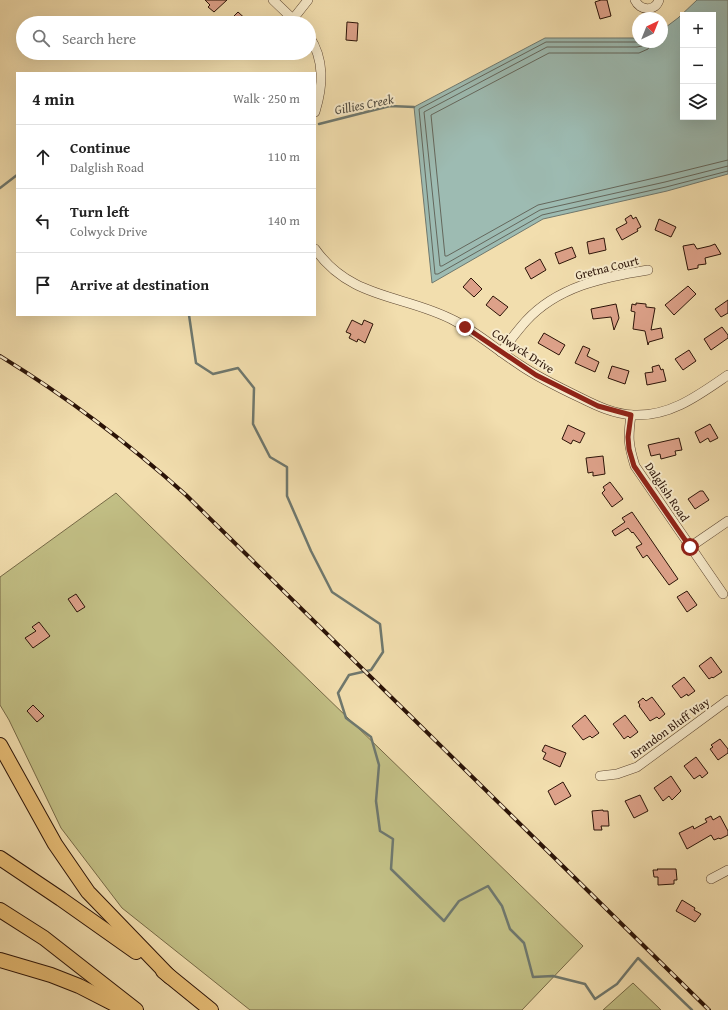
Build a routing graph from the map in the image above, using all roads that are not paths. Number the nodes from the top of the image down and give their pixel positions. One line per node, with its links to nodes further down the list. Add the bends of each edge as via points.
1 (272, 0): 5 (street)
2 (308, 0): 6 (street)
3 (635, 0): 4 (street, via 640,7 646,9 653,8)
4 (659, 0)
5 (290, 16)
6 (298, 16)
7 (316, 49): 8 (street, via 322,75)
8 (316, 109)
9 (316, 250): 11 (street, Colwyck Drive, via 332,269 357,286 449,318)
10 (648, 270): 11 (street, Gretna Court, via 590,282 562,293 526,320)
11 (501, 352): 13 (street, Colwyck Drive, via 566,391 598,406)
12 (728, 374): 13 (street, Colwyck Drive, via 691,400 673,409)
13 (631, 415): 15 (street, Dalglish Road, via 628,437 634,466)
14 (728, 521): 15 (street)
15 (690, 547): 16 (street, Dalglish Road)
16 (723, 594)
17 (728, 700): 19 (street, Brandon Bluff Way, via 637,767 617,774)
18 (0, 745): 25 (highway, via 55,844 84,886 95,901)
19 (600, 776)
20 (0, 858): 25 (highway)
21 (728, 870): 22 (street)
22 (711, 879)
23 (0, 910): 27 (highway, via 44,938)
24 (0, 960): 26 (highway, via 79,986)
25 (170, 977): 28 (highway)
26 (126, 1010)
27 (136, 1010)
28 (211, 1010)

